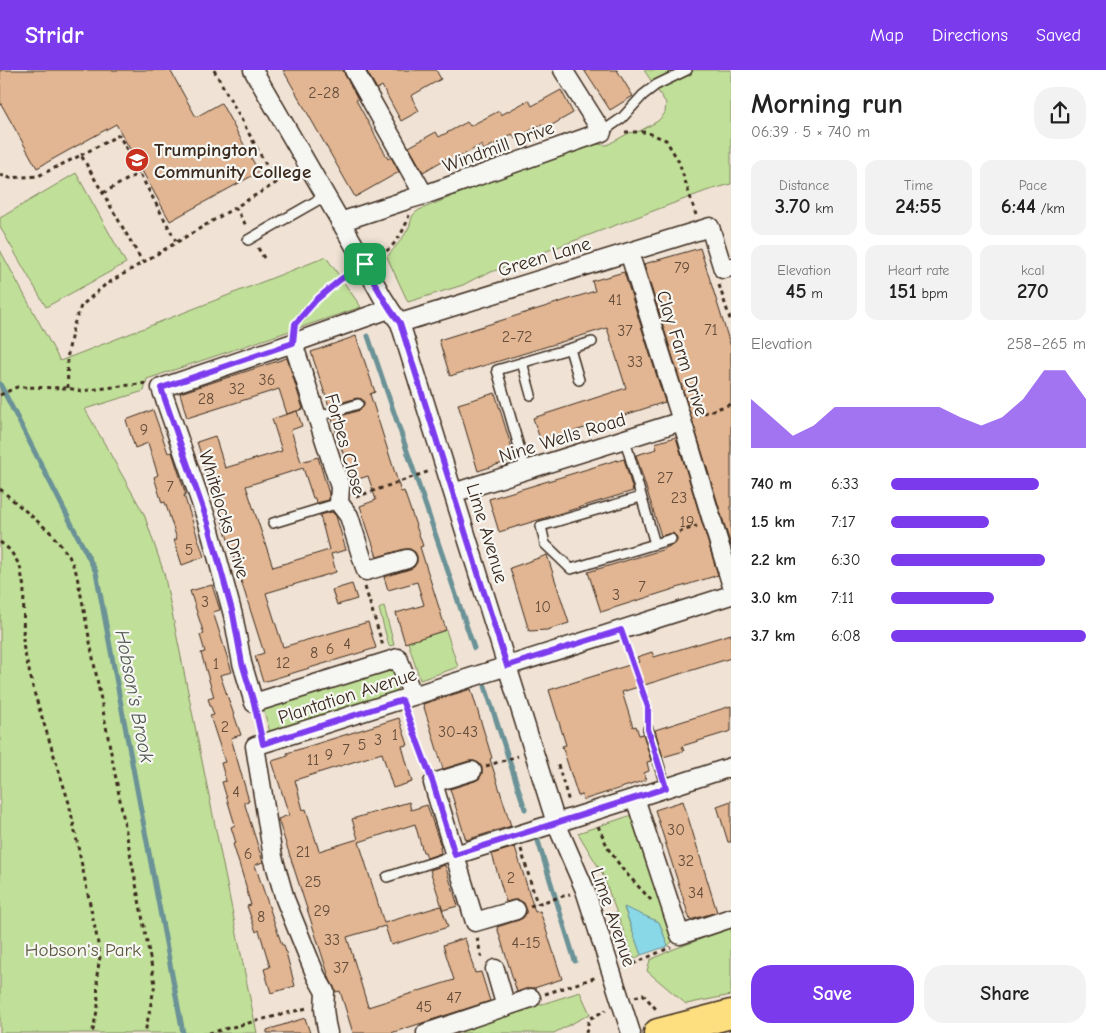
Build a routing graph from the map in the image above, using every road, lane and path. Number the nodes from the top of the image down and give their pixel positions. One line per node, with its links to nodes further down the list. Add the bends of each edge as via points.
1 (214, 70): 16 (path, via 276,183)
2 (253, 70): 11 (street, Lime Avenue)
3 (354, 70): 12 (street)
4 (563, 70): 6 (street)
5 (687, 70): 6 (lane, via 656,85 622,118)
6 (602, 132): 12 (street, Windmill Drive); 14 (path, via 646,132 666,140 679,162)
7 (81, 154): 8 (path, via 119,135); 9 (path, via 38,176 10,178); 10 (path)
8 (139, 173): 10 (path); 16 (path)
9 (0, 175)
10 (103, 193): 18 (path)
11 (325, 196): 13 (street, Lime Avenue); 15 (lane)
12 (424, 196): 13 (street, Windmill Drive)
13 (340, 222): 19 (street, Lime Avenue)
14 (701, 230): 17 (street, Green Lane); 20 (street, via 710,227 723,269)
15 (248, 240)
16 (176, 242): 18 (path)
17 (629, 252): 22 (street, Green Lane); 35 (street, Clay Farm Drive)
18 (142, 262): 28 (path, via 105,285 81,306 67,359)
19 (365, 264): 21 (street, Lime Avenue); 24 (path, via 316,300 295,324)
20 (731, 266)
21 (389, 309): 22 (street, Lime Avenue); 24 (street)
22 (400, 323): 40 (street, Lime Avenue)
23 (592, 342): 25 (lane)
24 (293, 343): 29 (street); 34 (street, Forbes Close)
25 (570, 348): 26 (lane); 27 (lane)
26 (522, 362): 31 (lane); 37 (lane, via 497,370)
27 (579, 380)
28 (68, 388): 29 (path, via 81,391 146,383); 30 (path, via 17,387)
29 (161, 388): 53 (street, Whitelocks Drive, via 208,523 254,703)
30 (0, 395)
31 (531, 395)
32 (358, 404): 34 (lane)
33 (731, 404): 35 (path)
34 (317, 417): 42 (street, Forbes Close, via 340,487)
35 (682, 421): 36 (street, Nine Wells Road); 43 (street, Clay Farm Drive)
36 (625, 440): 37 (street, Nine Wells Road); 41 (lane)
37 (526, 471): 40 (street, Nine Wells Road)
38 (424, 474): 42 (path)
39 (0, 489): 84 (path, via 50,532 69,556 76,572 155,984)
40 (453, 493): 54 (street, Lime Avenue)
41 (641, 497): 47 (lane); 47 (lane, via 541,526 545,544 571,569)
42 (339, 503): 44 (lane); 49 (street, Forbes Close, via 349,516)
43 (713, 522): 45 (path, via 672,534); 50 (street, Clay Farm Drive)
44 (273, 523)
45 (671, 539): 47 (lane)
46 (0, 542): 83 (path, via 10,550 20,566 24,588 23,645 34,692 69,803 97,938 100,957 96,975 98,1006)
47 (655, 544)
48 (407, 559): 49 (street)
49 (366, 571): 53 (path, via 364,586)
50 (731, 583)
51 (731, 595): 52 (street)
52 (621, 630): 54 (street); 56 (path, via 648,707)
53 (387, 661): 55 (street, via 398,658)
54 (507, 666): 55 (street, Plantation Avenue); 65 (street, Lime Avenue)
55 (408, 698): 61 (path); 77 (street, Plantation Avenue, via 255,746 276,866 285,899 325,992)
56 (648, 729): 62 (lane)
57 (513, 758): 58 (path)
58 (493, 764)
59 (731, 767): 62 (street)
60 (472, 771): 61 (street)
61 (433, 783): 67 (street)
62 (666, 788): 63 (street)
63 (635, 798): 64 (street); 73 (street)
64 (592, 812): 65 (street); 73 (path, via 609,850 624,871)
65 (556, 823): 66 (street); 75 (street, Lime Avenue, via 584,890)
66 (517, 835): 67 (street); 69 (path, via 537,904)
67 (455, 855): 68 (lane); 72 (street)
68 (387, 877)
69 (567, 895)
70 (516, 910): 72 (street)
71 (731, 918): 73 (street)
72 (475, 922): 74 (path, via 480,956 484,965)
73 (678, 930): 75 (path, via 673,946)
74 (495, 968): 79 (street)
75 (611, 974): 76 (path); 78 (street, Lime Avenue)
76 (531, 998): 79 (street)
77 (324, 1003): 85 (path); 86 (street, Plantation Avenue)
78 (621, 1003): 81 (path, via 643,994 656,1009); 88 (path, via 589,1018); 89 (street, Lime Avenue)
79 (506, 1007): 87 (street)
80 (731, 1014): 81 (main road, via 695,1023)
81 (659, 1022)
82 (731, 1031): 90 (main road)
83 (92, 1033)
84 (145, 1033)
85 (209, 1033)
86 (328, 1033)
87 (426, 1033)
88 (586, 1033)
89 (631, 1033)
90 (725, 1033)

